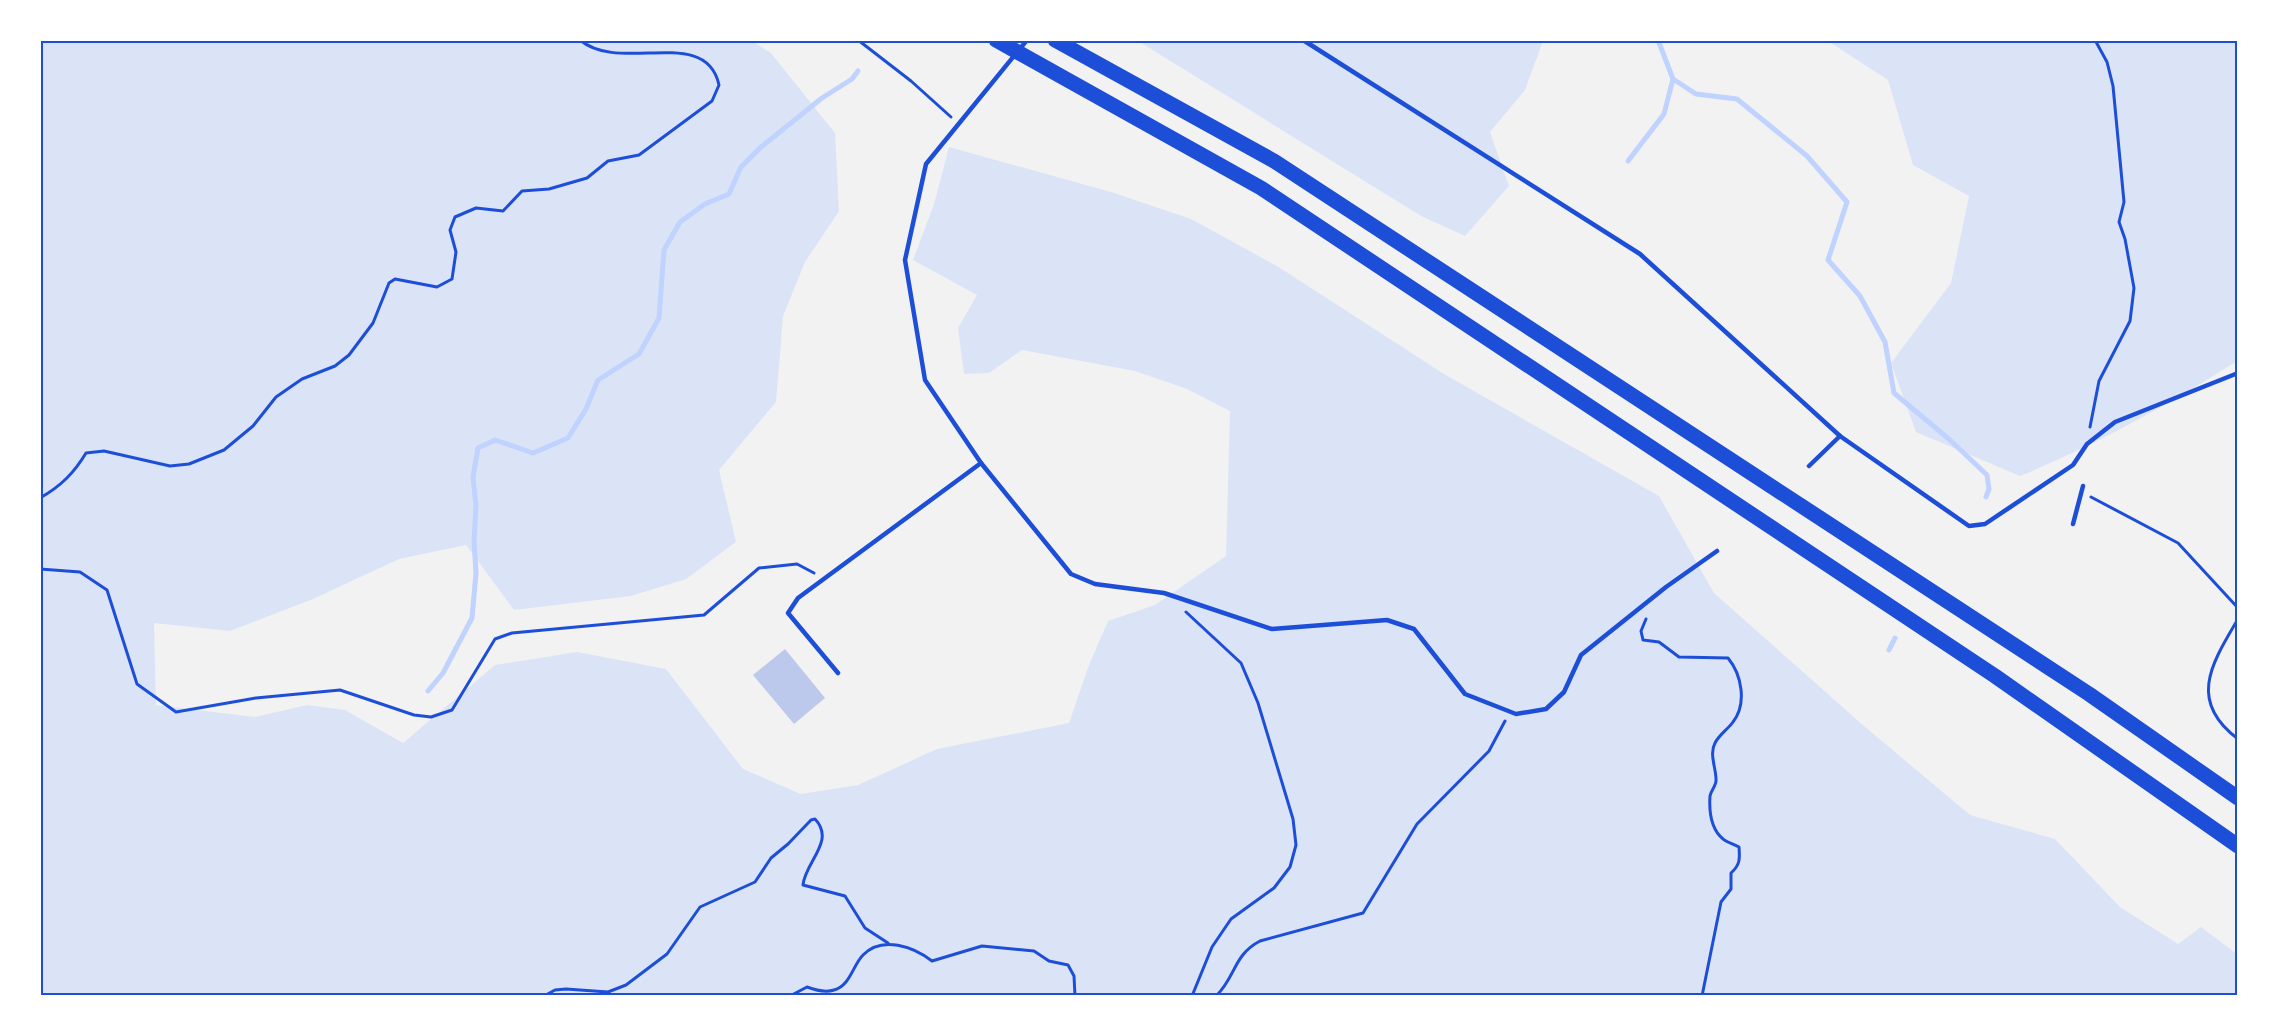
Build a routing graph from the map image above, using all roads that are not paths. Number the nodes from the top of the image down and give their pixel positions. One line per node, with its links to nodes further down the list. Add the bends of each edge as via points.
1 (996, 40): 14 (highway, via 1261,188 1995,676)
2 (1027, 40): 7 (lane, via 926,164 904,260 925,380)
3 (1055, 40): 13 (highway, via 1274,161 2089,694)
4 (1303, 40): 6 (lane, via 1640,254)
5 (2238, 373): 6 (lane, via 2115,422 2087,444 2073,465 1985,524 1969,526)
6 (1840, 436): 8 (lane)
7 (981, 463): 11 (lane, via 1071,574 1095,584 1164,593 1212,606 1272,629 1387,620 1414,629 1466,694 1516,714 1546,709 1564,692 1581,655); 12 (lane, via 798,598 788,613)
8 (1809, 466)
9 (2083, 486): 10 (lane)
10 (2073, 524)
11 (1718, 550)
12 (838, 673)
13 (2238, 798)
14 (2238, 846)

